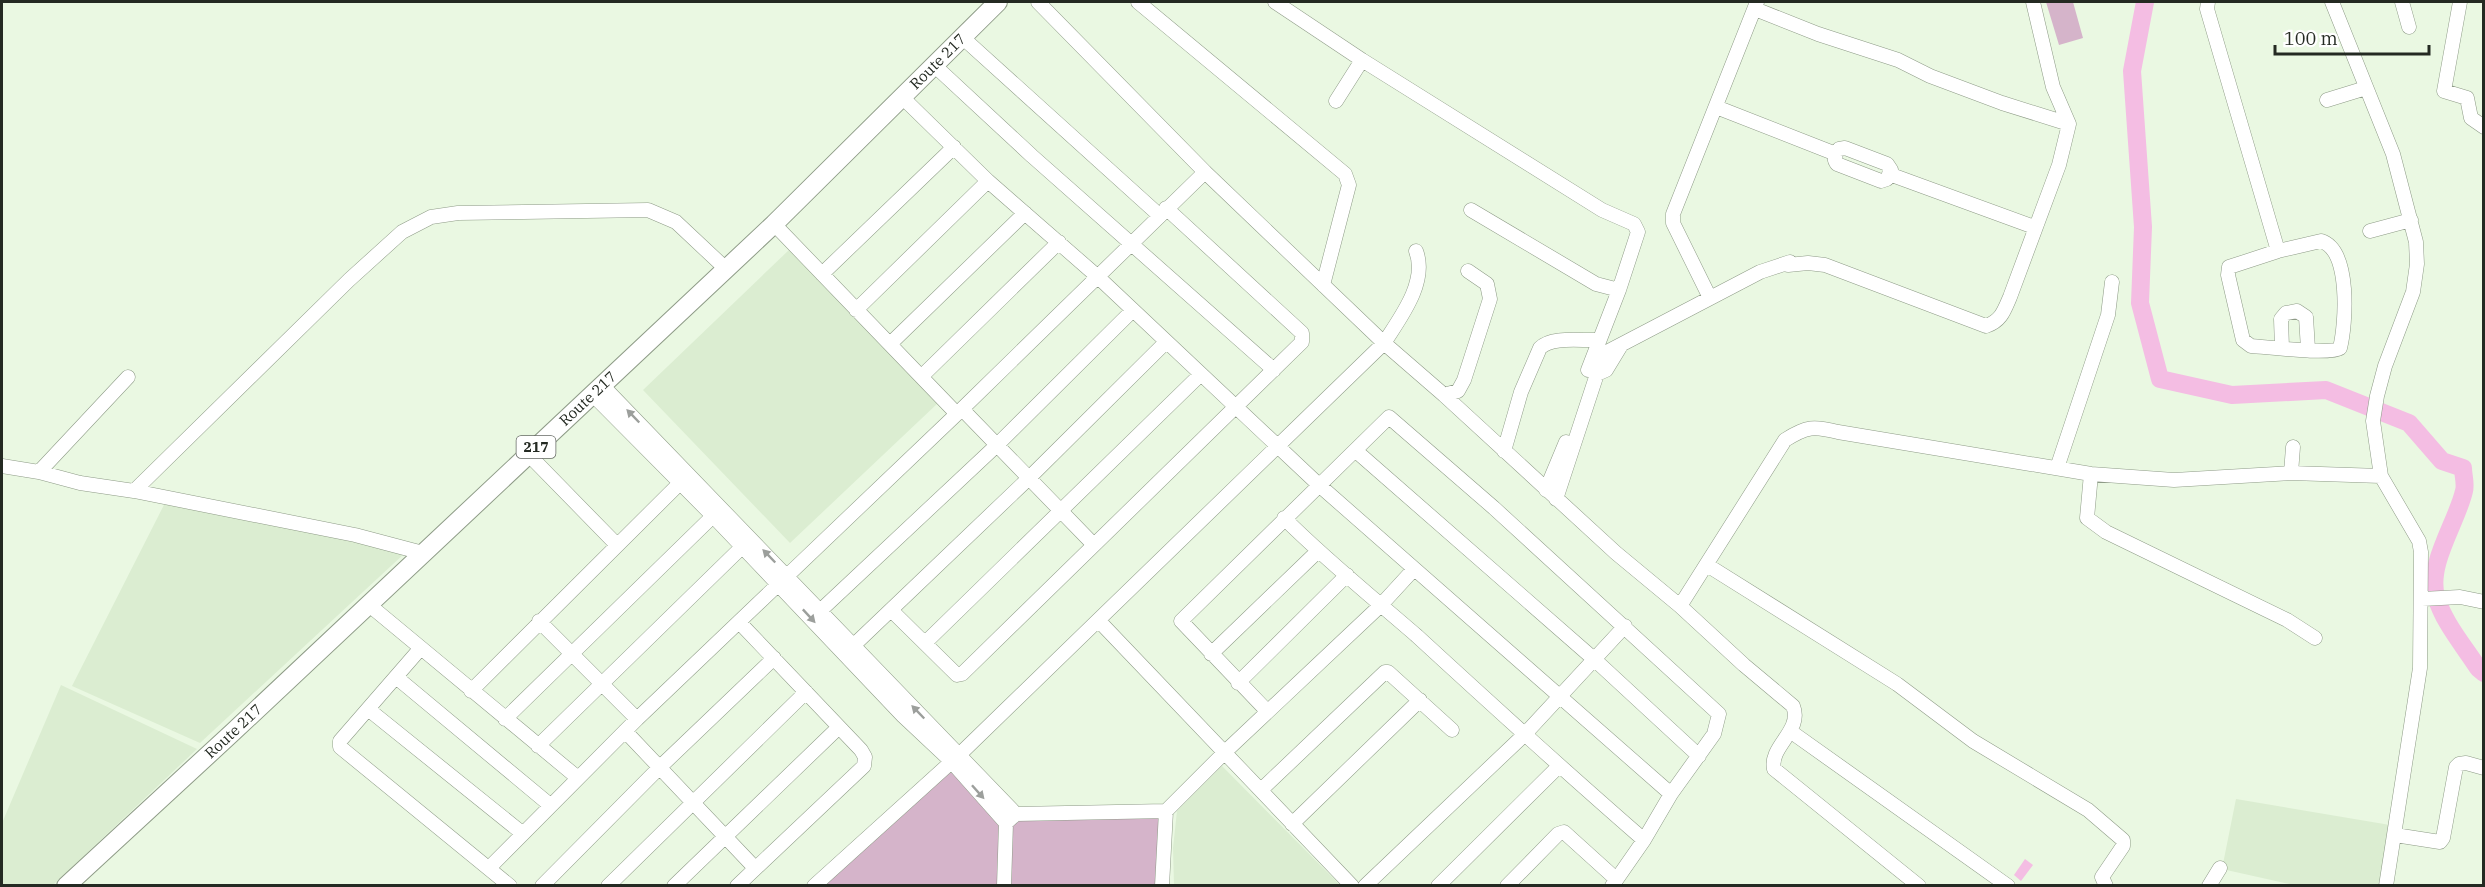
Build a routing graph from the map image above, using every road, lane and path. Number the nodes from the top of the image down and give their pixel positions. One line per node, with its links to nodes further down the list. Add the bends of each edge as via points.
1 (998, 2): 12 (main road, Route 217 / 217)
2 (1038, 2): 23 (street)
3 (1137, 2): 41 (street, via 1345,174 1348,185)
4 (1275, 2): 13 (street)
5 (2033, 2): 20 (street, via 2054,87)
6 (2208, 2): 35 (street)
7 (2332, 2): 15 (street)
8 (2402, 2): 11 (street)
9 (2460, 2): 21 (street, via 2444,91 2468,98 2471,118)
10 (1756, 5): 19 (street); 20 (street, via 1818,34)
11 (2409, 27)
12 (962, 38): 14 (main road, Route 217 / 217); 26 (street)
13 (1362, 60): 18 (street); 42 (street, via 1602,210 1634,224 1638,232)
14 (935, 66): 16 (main road, Route 217 / 217); 33 (street)
15 (2366, 88): 17 (street); 28 (street, via 2393,154)
16 (903, 98): 22 (street); 29 (main road, Route 217 / 217)
17 (2328, 100)
18 (1336, 101)
19 (1716, 107): 30 (street, via 1836,154 1837,164 1852,170 1883,181 1889,174); 43 (street, via 1672,223)
20 (2069, 124): 30 (street, via 2059,165)
21 (2484, 127)
22 (954, 147): 24 (street); 38 (street)
23 (1205, 172): 26 (street); 41 (street)
24 (987, 181): 27 (street); 44 (street)
25 (1471, 210): 42 (street, via 1596,284)
26 (1163, 212): 33 (street); 52 (street, via 1302,333 1302,342)
27 (1025, 213): 32 (street); 49 (street)
28 (2411, 220): 31 (street); 71 (street, via 2418,252 2417,276 2374,412)
29 (774, 224): 36 (main road, Route 217 / 217); 38 (street)
30 (2034, 227): 43 (street, via 2001,316 1986,326 1816,264 1788,265 1790,262 1770,268)
31 (2370, 231)
32 (1059, 242): 39 (street); 54 (street)
33 (1130, 243): 39 (street); 52 (street)
34 (1416, 251): 48 (street, via 1420,271 1404,312)
35 (2278, 251): 50 (street, via 2233,265 2228,275 2243,340 2251,346); 51 (street, via 2321,241 2329,243 2343,274 2340,348 2335,352)
36 (725, 268): 56 (main road, Route 217 / 217); 75 (street, via 676,222 648,210 467,212 430,217 402,232 349,280)
37 (1468, 271): 57 (street, via 1487,284 1490,299 1464,380 1458,391)
38 (822, 274): 44 (street)
39 (1098, 277): 45 (street); 59 (street)
40 (2112, 282): 67 (street, via 2108,315)
41 (1323, 285): 48 (street)
42 (1619, 290): 46 (street)
43 (1710, 298): 76 (street, via 1620,347 1606,370 1597,374)
44 (856, 310): 49 (street)
45 (1132, 311): 47 (street); 60 (street)
46 (1598, 340): 64 (street, via 1544,343 1521,392); 76 (street)
47 (1166, 342): 53 (street); 73 (street)
48 (1384, 343): 57 (street); 61 (street)
49 (890, 344): 54 (street)
50 (2282, 348): 51 (street); 51 (street, via 2281,319 2297,310 2306,317)
51 (2308, 349)
52 (1274, 370): 58 (street)
53 (1201, 374): 58 (street); 77 (street)
54 (922, 376): 59 (street)
55 (128, 377): 68 (street)
56 (597, 389): 65 (main road, Route 217 / 217); 72 (street)
57 (1444, 395): 64 (street)
58 (1235, 405): 61 (street); 81 (street)
59 (960, 411): 60 (street); 88 (street)
60 (997, 445): 73 (street); 94 (street)
61 (1277, 447): 74 (street); 97 (street)
62 (2293, 447): 69 (street)
63 (1356, 451): 74 (street); 99 (street, via 1389,417); 107 (street)
64 (1504, 451): 76 (street)
65 (528, 454): 80 (street); 84 (main road, Route 217 / 217)
66 (2, 466): 68 (street)
67 (2056, 468): 70 (street); 85 (street, via 1817,426 1801,429 1785,440 1771,460)
68 (39, 472): 75 (street)
69 (2291, 473): 70 (street, via 2174,480); 71 (street)
70 (2091, 474): 100 (street, via 2087,518 2093,524 2287,620)
71 (2381, 476): 89 (street, via 2419,541)
72 (685, 478): 78 (street); 80 (street); 88 (street, one-way to 72)
73 (1029, 478): 77 (street); 95 (street)
74 (1318, 485): 79 (street); 86 (street)
75 (134, 491): 84 (street, via 355,535)
76 (1551, 495): 93 (street)
77 (1061, 511): 81 (street); 101 (street)
78 (713, 516): 82 (street); 104 (street)
79 (1284, 518): 83 (street); 105 (street, via 1183,618 1182,623)
80 (616, 544): 96 (street)
81 (1093, 544): 101 (street, via 959,675)
82 (742, 547): 88 (street); 110 (street)
83 (1318, 551): 87 (street); 105 (street)
84 (423, 554): 91 (main road, Route 217 / 217)
85 (1707, 565): 93 (street); 162 (street, via 1897,684 1973,741 2088,810 2123,840 2102,877)
86 (1414, 569): 92 (street); 113 (street)
87 (1347, 575): 92 (street); 109 (street)
88 (783, 579): 94 (street); 98 (street); 127 (street, one-way to 127, via 882,694)
89 (2433, 599): 90 (street, via 2460,597); 140 (street, via 2419,628 2420,668)
90 (2484, 602)
91 (368, 604): 103 (street); 147 (main road, Route 217 / 217)
92 (1381, 605): 116 (street); 123 (street)
93 (1680, 606): 122 (street, via 1793,706 1796,713)
94 (821, 610): 102 (street)
95 (891, 610): 101 (street); 102 (street)
96 (539, 621): 104 (street); 111 (street)
97 (1099, 621): 125 (street); 127 (street)
98 (739, 622): 106 (street); 118 (street)
99 (1625, 626): 107 (street); 126 (street, via 1719,714 1714,734)
100 (2315, 638)
101 (925, 643)
102 (854, 645): 127 (street, one-way to 102)
103 (420, 649): 108 (street); 111 (street)
104 (572, 653): 110 (street); 117 (street)
105 (1211, 654): 109 (street)
106 (774, 658): 112 (street); 129 (street)
107 (1595, 660): 113 (street); 126 (street)
108 (396, 677): 115 (street); 135 (street)
109 (1238, 682): 116 (street)
110 (602, 683): 118 (street); 124 (street)
111 (471, 692): 117 (street)
112 (806, 692): 119 (street); 134 (street)
113 (1560, 698): 123 (street); 133 (street)
114 (1420, 700): 120 (street); 132 (street, via 1385,672); 138 (street)
115 (368, 709): 139 (street); 143 (street, via 340,741 340,747)
116 (1267, 711): 125 (street)
117 (505, 719): 124 (street)
118 (637, 719): 121 (street)
119 (839, 727): 141 (street); 144 (street, via 863,752 864,766)
120 (1452, 730)
121 (625, 731): 129 (street); 131 (street)
122 (1790, 731): 160 (street, via 1774,760 1774,769); 161 (street)
123 (1525, 734): 128 (street); 157 (street)
124 (538, 746): 131 (street)
125 (1226, 751): 132 (street); 136 (street)
126 (1699, 756): 133 (street)
127 (955, 758): 137 (street); 153 (street)
128 (1559, 766): 142 (street); 158 (street)
129 (659, 768): 134 (street); 149 (street)
130 (2484, 768): 140 (street, via 2466,763 2457,767 2440,842)
131 (578, 778): 135 (street)
132 (1261, 790): 138 (street)
133 (1671, 794): 142 (street)
134 (692, 802): 141 (street); 150 (street)
135 (550, 805): 139 (street)
136 (1166, 812): 137 (street); 155 (street)
137 (1011, 818): 154 (street)
138 (1292, 824): 156 (street)
139 (522, 833): 143 (street)
140 (2395, 835): 164 (street)
141 (724, 837): 144 (street); 151 (street)
142 (1644, 840): 146 (street)
143 (489, 868): 148 (street)
144 (755, 868): 152 (street)
145 (2220, 868): 163 (street)
146 (1614, 882): 159 (street, via 1564,832)
147 (66, 885)
148 (510, 885)
149 (542, 885)
150 (608, 885)
151 (674, 885)
152 (737, 885)
153 (814, 885)
154 (1004, 885)
155 (1162, 885)
156 (1353, 885)
157 (1365, 885)
158 (1438, 885)
159 (1507, 885)
160 (1919, 885)
161 (2008, 885)
162 (2106, 885)
163 (2209, 885)
164 (2386, 885)

